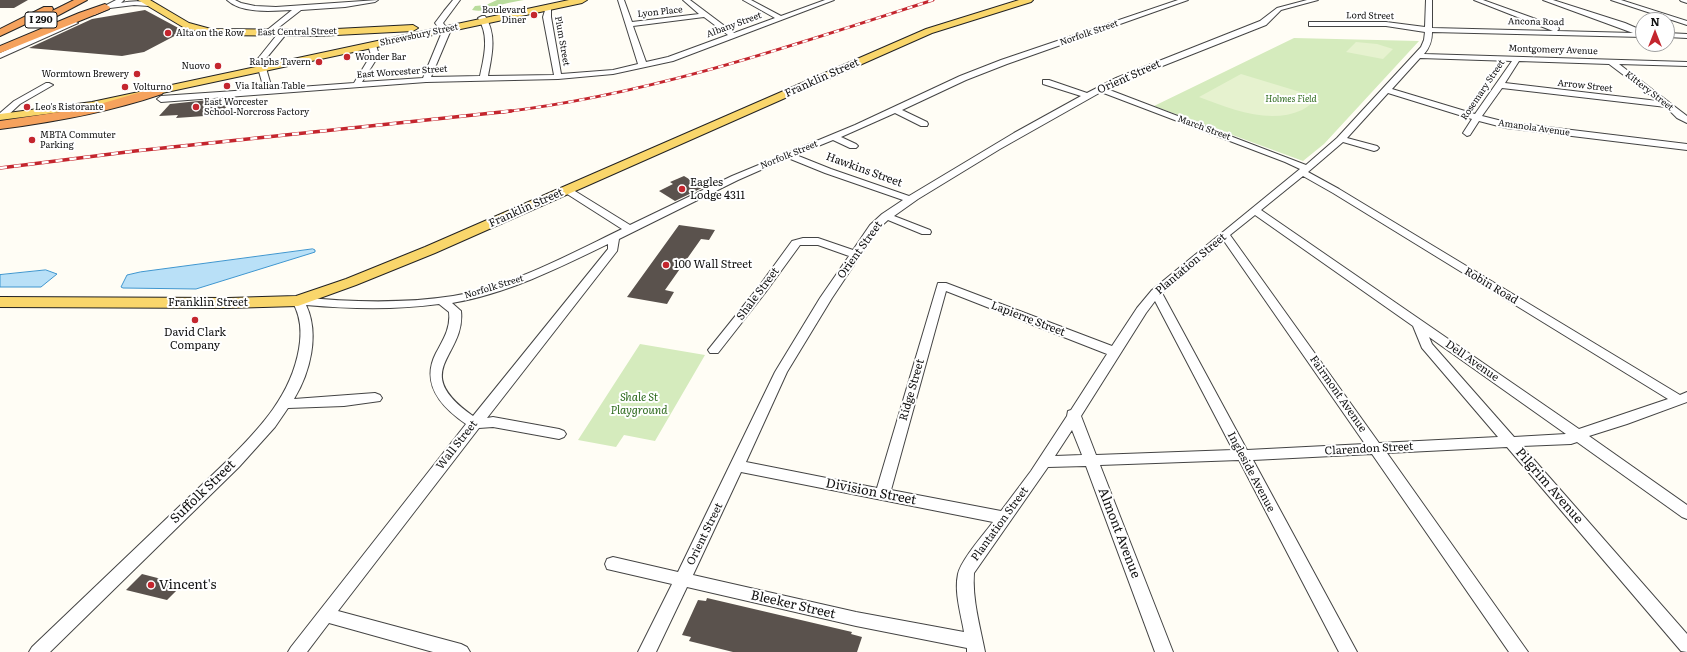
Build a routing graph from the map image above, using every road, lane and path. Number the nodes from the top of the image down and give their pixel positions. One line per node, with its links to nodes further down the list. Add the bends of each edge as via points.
1 (67, 0): 37 (highway, I 290)
2 (82, 0): 44 (highway, I 290)
3 (121, 0): 23 (street)
4 (230, 0): 24 (street, via 238,5 253,7)
5 (375, 0): 24 (street, via 338,6)
6 (457, 0): 32 (street, via 439,23)
7 (562, 0): 28 (main road, Shrewsbury Street)
8 (582, 0): 25 (main road, Shrewsbury Street)
9 (621, 0): 30 (street)
10 (686, 0): 26 (street)
11 (746, 0): 27 (street)
12 (831, 0): 27 (street, Albany Street)
13 (1028, 0): 81 (main road, Franklin Street, via 929,31)
14 (1185, 0): 67 (street, Norfolk Street, via 987,69)
15 (1315, 0): 61 (street, Orient Street, via 1278,10 1263,23)
16 (1429, 0): 33 (street, Plantation Street)
17 (1477, 0): 36 (street)
18 (1546, 0): 34 (street)
19 (1614, 0): 29 (street)
20 (1683, 0): 22 (street)
21 (145, 1): 23 (street); 38 (main road, East Central Street, via 186,25 198,29 222,33)
22 (1687, 1)
23 (105, 7): 46 (highway); 47 (street)
24 (299, 8): 38 (street)
25 (548, 8): 28 (main road, Shrewsbury Street); 54 (street, Plum Street, via 547,17)
26 (706, 15): 30 (street, Lyon Place); 42 (street)
27 (780, 18): 42 (street, Albany Street)
28 (483, 20): 32 (main road, Shrewsbury Street); 32 (main road, Shrewsbury Street, via 459,27); 55 (street, via 490,48)
29 (1687, 23)
30 (630, 24): 52 (street)
31 (1312, 24): 33 (street, Lord Street, via 1386,24)
32 (443, 28): 35 (main road, Shrewsbury Street); 45 (main road, Shrewsbury Street); 56 (street, via 445,35)
33 (1428, 30): 36 (street, Ancona Road); 48 (street, Plantation Street, via 1428,43)
34 (1635, 31)
35 (400, 32): 39 (main road, East Central Street); 53 (main road, Shrewsbury Street)
36 (1564, 32): 40 (street, Ancona Road)
37 (0, 33)
38 (269, 33): 39 (main road, East Central Street)
39 (283, 33): 53 (street, via 260,61)
40 (1635, 34)
41 (1675, 35): 43 (street)
42 (733, 36): 52 (street, Albany Street)
43 (1687, 36)
44 (0, 41)
45 (372, 45): 53 (main road, Shrewsbury Street); 58 (street, via 375,55)
46 (0, 50)
47 (0, 56)
48 (1418, 56): 49 (street, Montgomery Avenue); 63 (street, Plantation Street)
49 (1517, 59): 50 (street, Montgomery Avenue); 60 (street, Rosemary Street)
50 (1611, 62): 51 (street, Montgomery Avenue); 66 (street, Kittery Street)
51 (1687, 64)
52 (643, 66): 54 (street, East Worcester Street, via 613,72)
53 (260, 67): 62 (street); 64 (main road, Shrewsbury Street); 68 (main road, Shrewsbury Street)
54 (558, 77): 55 (street, East Worcester Street)
55 (484, 78): 56 (street, East Worcester Street)
56 (426, 80): 58 (street, East Worcester Street)
57 (1046, 82): 65 (street)
58 (357, 84): 62 (street, East Worcester Street)
59 (49, 85): 70 (street, via 22,99 5,112)
60 (1500, 85): 66 (street, Arrow Street); 69 (street, Rosemary Street)
61 (1100, 89): 65 (street, Orient Street); 80 (street, March Street, via 1288,160)
62 (268, 90): 64 (street, East Worcester Street)
63 (1386, 90): 69 (street, Amanola Avenue); 75 (street, Plantation Street)
64 (160, 95): 68 (main road, Shrewsbury Street); 70 (highway, via 60,117)
65 (1088, 96): 82 (street, Orient Street)
66 (1668, 105): 71 (street, Kittery Street)
67 (895, 110): 72 (street); 74 (street, Norfolk Street)
68 (44, 111): 70 (main road, Shrewsbury Street)
69 (1477, 118): 73 (street, Rosemary Street); 77 (street, Amanola Avenue, via 1519,127)
70 (0, 120)
71 (1687, 120)
72 (924, 124)
73 (1468, 133)
74 (833, 137): 76 (street); 79 (street, Norfolk Street)
75 (1341, 139): 78 (street); 80 (street, Plantation Street)
76 (853, 146)
77 (1687, 147)
78 (1374, 148)
79 (788, 155): 82 (street, Hawkins Street); 85 (street, Norfolk Street)
80 (1304, 171): 83 (street, Plantation Street); 99 (street, Robin Road)
81 (566, 190): 85 (street); 94 (main road, Franklin Street, via 392,266)
82 (909, 199): 84 (street, Orient Street)
83 (1255, 211): 87 (street, Plantation Street); 95 (street, Dell Avenue)
84 (886, 216): 86 (street); 89 (street, Orient Street, via 874,227)
85 (630, 230): 88 (street, Norfolk Street)
86 (926, 232)
87 (1225, 235): 91 (street, Plantation Street); 106 (street, Fairmont Avenue)
88 (614, 238): 92 (street, Norfolk Street, via 508,285); 102 (street, Wall Street, via 613,249)
89 (855, 254): 96 (street, Shale Street, via 813,241 798,242); 110 (street, Orient Street, via 781,372)
90 (942, 285): 97 (street, Lapierre Street); 111 (street, Ridge Street)
91 (1156, 292): 97 (street, Plantation Street); 107 (street, Ingleside Avenue)
92 (442, 301): 94 (street, Norfolk Street, via 384,305); 102 (street, via 455,311 456,322 439,361 436,380 454,408)
93 (0, 302): 94 (main road, Franklin Street)
94 (298, 302): 100 (street, Suffolk Street, via 303,308 306,325 305,357 300,375)
95 (1418, 323): 104 (street, Dell Avenue); 105 (street, Pilgrim Avenue, via 1426,345)
96 (714, 350)
97 (1115, 352): 101 (street, Plantation Street)
98 (375, 398): 100 (street)
99 (1683, 399): 104 (street, Clarendon Street)
100 (285, 404): 119 (street, Suffolk Street, via 234,463)
101 (1073, 414): 108 (street, Almont Avenue); 109 (street, Plantation Street)
102 (474, 423): 103 (street, via 493,422); 116 (street, Wall Street)
103 (559, 434)
104 (1577, 435): 105 (street, Clarendon Street, via 1571,439); 112 (street, Dell Avenue)
105 (1512, 443): 106 (street, Clarendon Street); 117 (street, Pilgrim Avenue)
106 (1375, 449): 107 (street, Clarendon Street); 125 (street, Fairmont Avenue)
107 (1242, 455): 108 (street, Clarendon Street); 124 (street, Ingleside Avenue)
108 (1091, 461): 109 (street, Clarendon Street); 123 (street, Almont Avenue)
109 (1044, 462): 113 (street, Plantation Street)
110 (737, 466): 111 (street, Division Street); 115 (street, Orient Street)
111 (883, 494): 113 (street, Division Street)
112 (1687, 513)
113 (1004, 518): 118 (street, Plantation Street, via 966,572 967,602)
114 (613, 564): 115 (street, Bleeker Street)
115 (683, 580): 118 (street, Bleeker Street); 122 (street, Orient Street)
116 (326, 615): 120 (street, Wall Street); 121 (street)
117 (1687, 646)
118 (975, 647)
119 (38, 652)
120 (297, 652)
121 (461, 652)
122 (647, 652)
123 (1164, 652)
124 (1348, 652)
125 (1519, 652)

